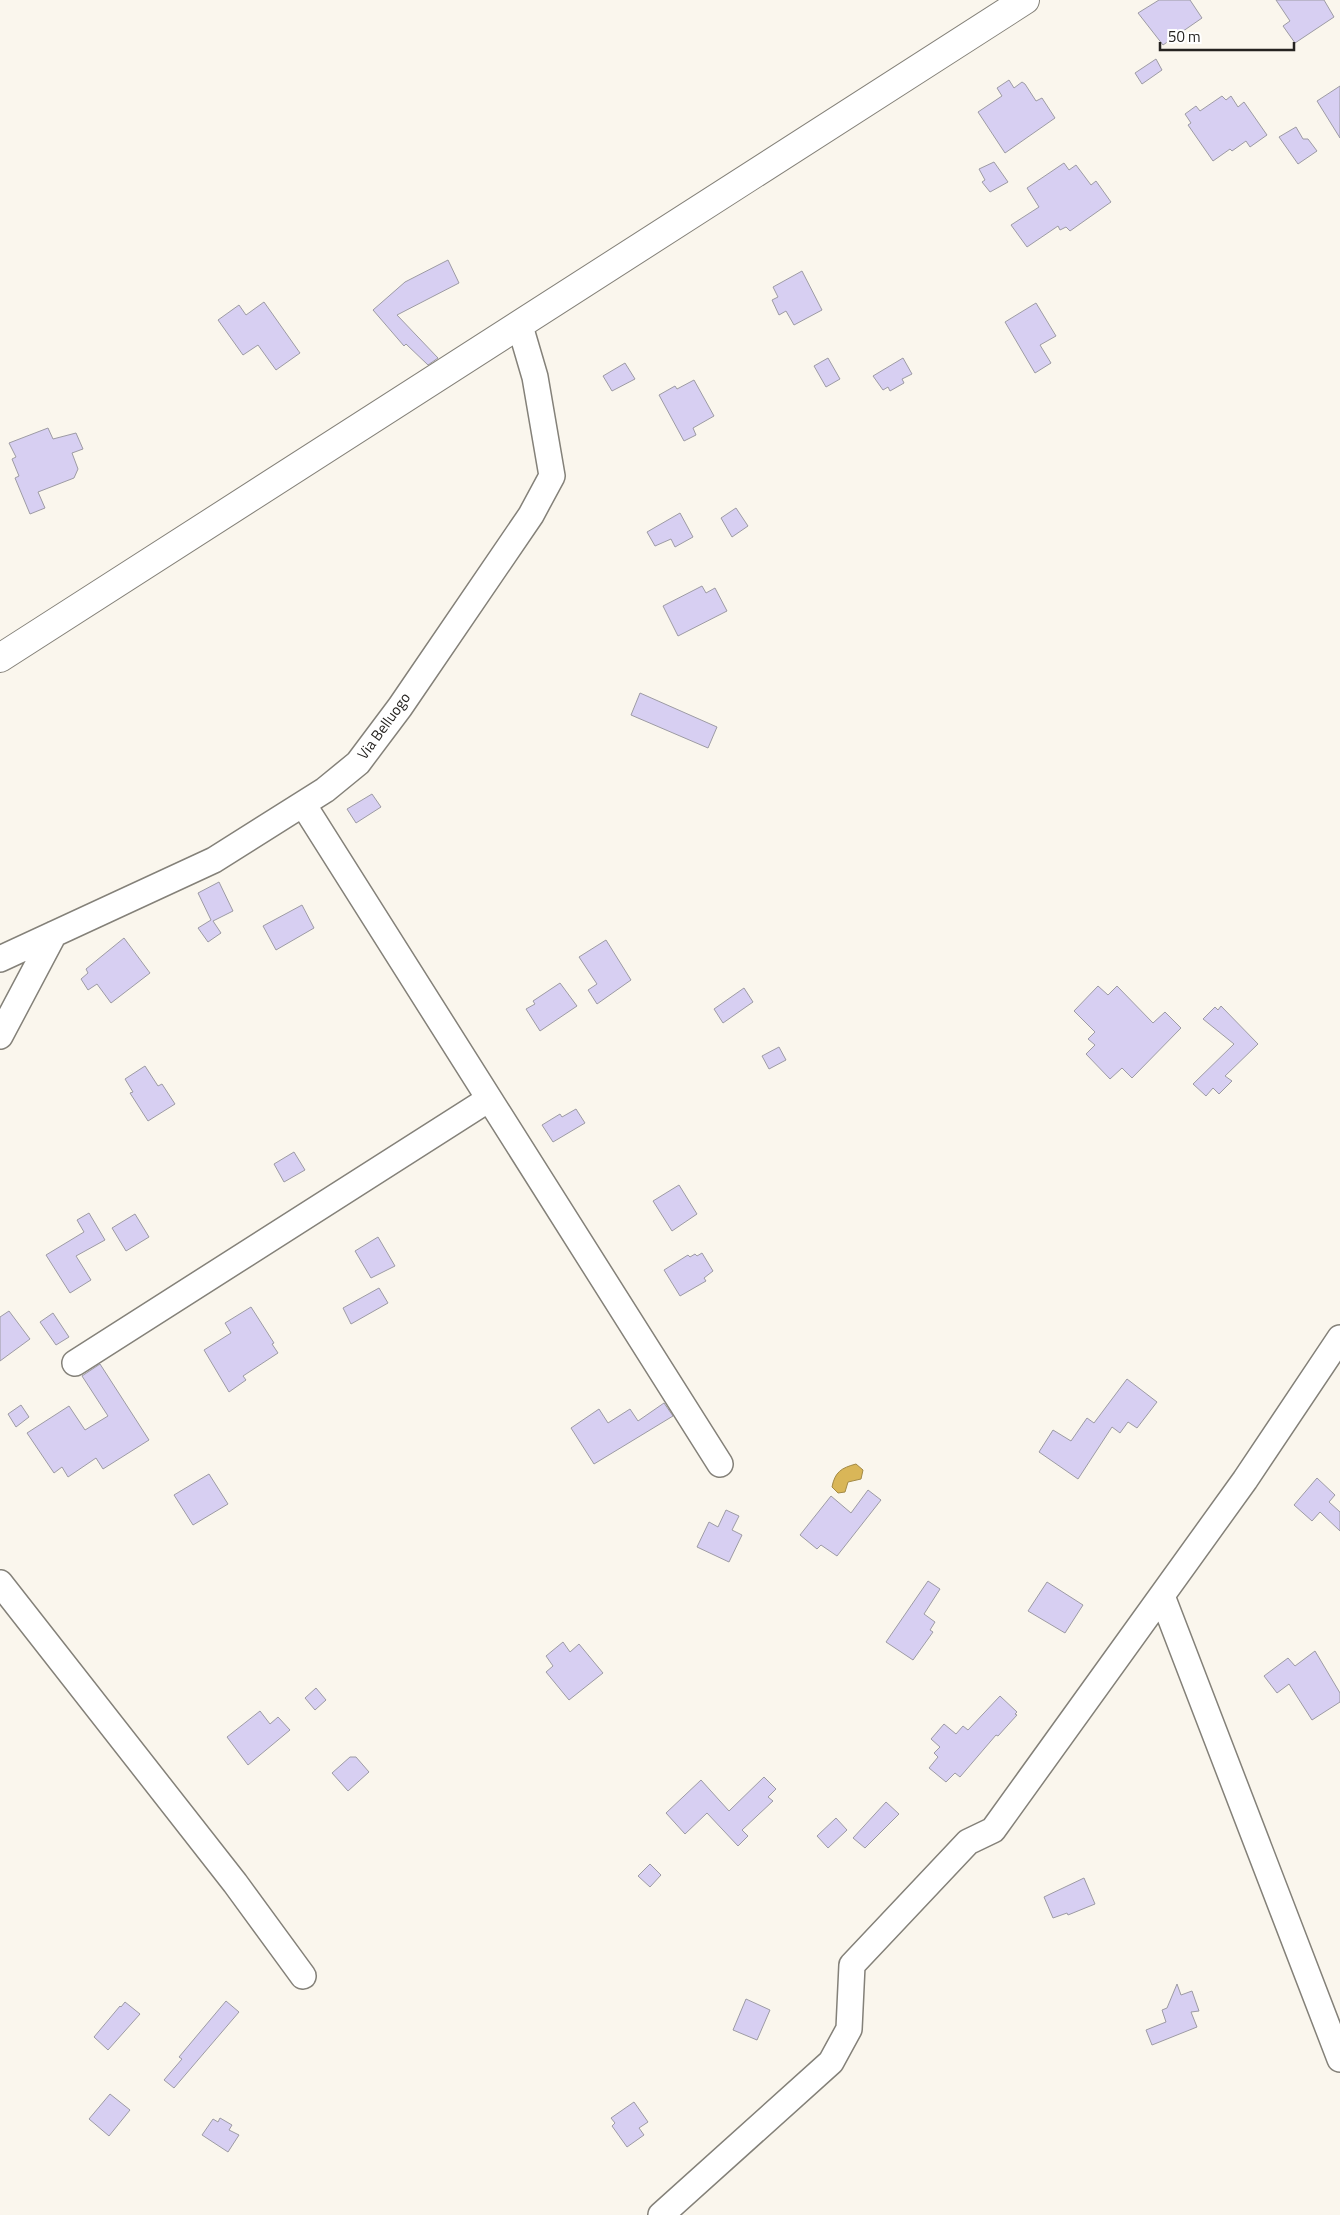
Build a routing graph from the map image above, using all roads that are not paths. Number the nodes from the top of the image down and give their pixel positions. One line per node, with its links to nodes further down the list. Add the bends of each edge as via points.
1 (1025, 0): 2 (main road)
2 (520, 326): 3 (main road); 4 (street, Via Belluogo, via 535,377 552,476 531,515 358,763)
3 (0, 658)
4 (303, 804): 5 (street, Via Belluogo, via 214,860); 8 (street)
5 (54, 934): 6 (street, Via Belluogo); 7 (street)
6 (0, 959)
7 (0, 1036)
8 (489, 1099): 10 (street); 11 (street)
9 (1340, 1338): 13 (street)
10 (75, 1363)
11 (720, 1464)
12 (0, 1583): 14 (street, via 235,1883)
13 (1162, 1596): 15 (street); 16 (street, via 993,1830 968,1842 852,1965 849,2029 831,2062)
14 (302, 1976)
15 (1340, 2059)
16 (662, 2215)

